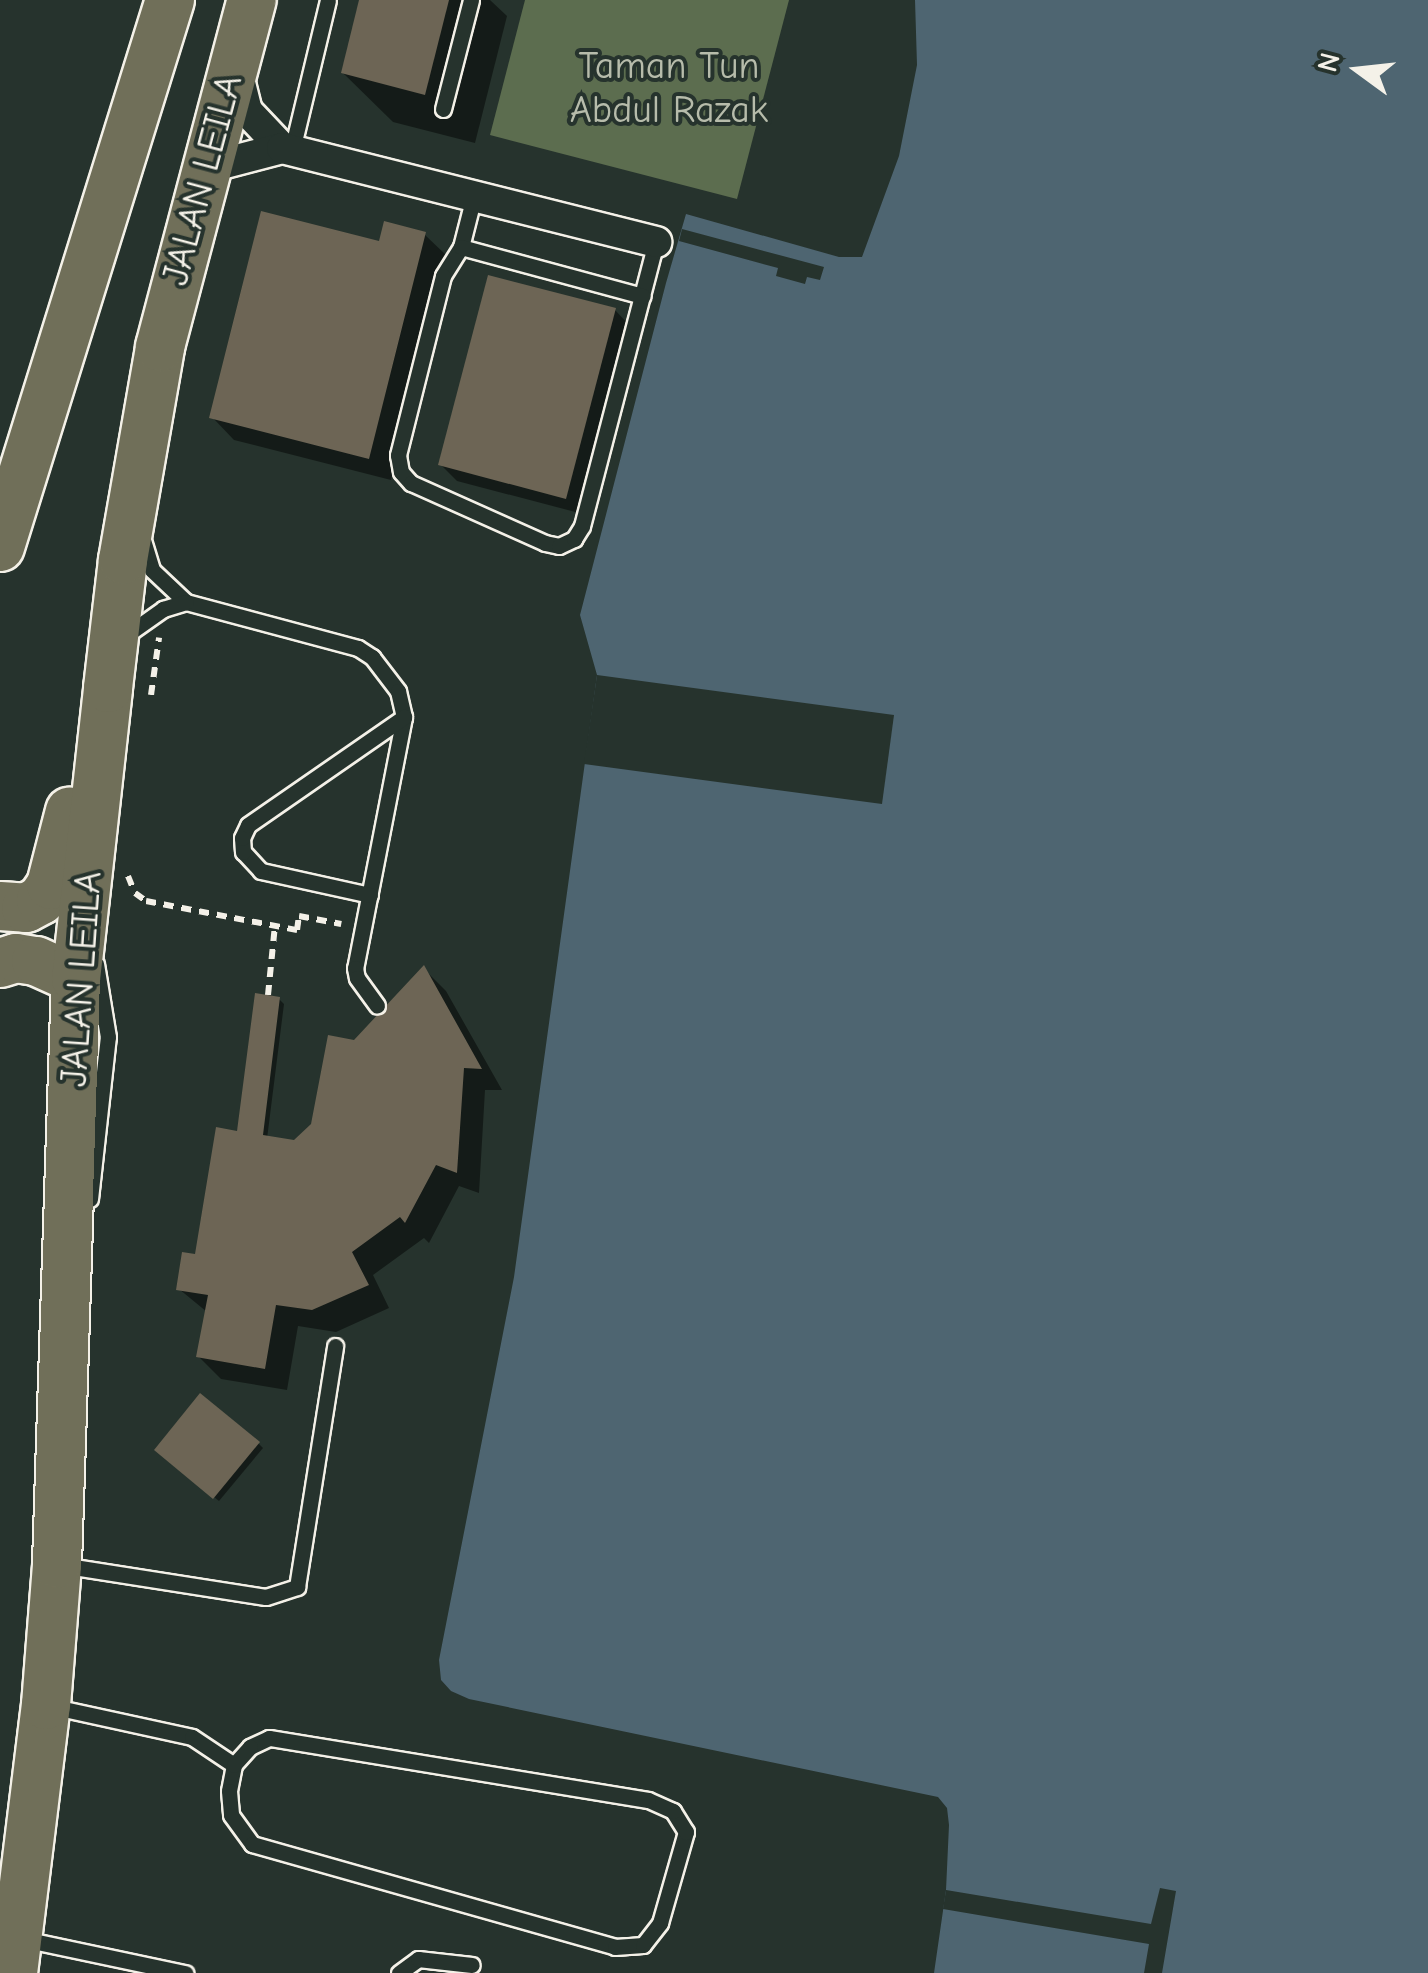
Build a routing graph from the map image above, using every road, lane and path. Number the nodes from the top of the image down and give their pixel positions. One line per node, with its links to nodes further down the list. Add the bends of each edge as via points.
1 (170, 0): 14 (main road)
2 (252, 0): 5 (main road, JALAN LEILA)
3 (328, 0): 7 (lane)
4 (471, 0): 6 (lane)
5 (236, 58): 7 (street, via 247,111); 8 (main road, JALAN LEILA)
6 (443, 109)
7 (287, 149): 8 (street); 9 (street)
8 (206, 168): 13 (main road, JALAN LEILA, via 160,347)
9 (474, 196): 10 (street); 11 (lane)
10 (656, 242): 12 (lane)
11 (461, 247): 12 (lane); 12 (lane, via 444,276 398,455 400,472 545,544 574,539 582,526)
12 (642, 296)
13 (135, 487): 15 (lane, via 145,556); 17 (main road, JALAN LEILA)
14 (0, 547)
15 (186, 602): 16 (lane); 18 (lane, via 358,648 392,682)
16 (163, 609): 17 (lane); 17 (path)
17 (124, 679): 21 (main road, JALAN LEILA); 22 (main road, via 81,767 51,886 26,908)
18 (404, 717): 20 (lane); 20 (lane, via 248,825 242,838 243,852 260,871)
19 (127, 869): 23 (path, via 135,893 146,900)
20 (370, 895): 24 (lane)
21 (86, 896): 26 (main road, JALAN LEILA); 29 (lane, via 108,1037)
22 (0, 906)
23 (275, 926): 24 (path, via 297,930 299,916); 27 (path)
24 (362, 929): 28 (lane, via 356,978)
25 (0, 964): 26 (main road, via 36,961)
26 (76, 979): 31 (main road, JALAN LEILA)
27 (268, 995)
28 (377, 1006)
29 (89, 1210)
30 (86, 1229): 31 (lane)
31 (68, 1341): 33 (main road, JALAN LEILA)
32 (335, 1346): 33 (lane, via 298,1587 266,1597)
33 (57, 1564): 34 (main road, JALAN LEILA)
34 (46, 1705): 35 (lane, via 192,1738); 36 (main road, JALAN LEILA)
35 (234, 1765): 35 (lane, via 231,1814 252,1844 615,1947 642,1945 660,1923 686,1832 673,1811 648,1800 269,1738)
36 (16, 1956): 38 (lane)
37 (472, 1964): 39 (lane, via 418,1958)
38 (185, 1973)
39 (399, 1973)

